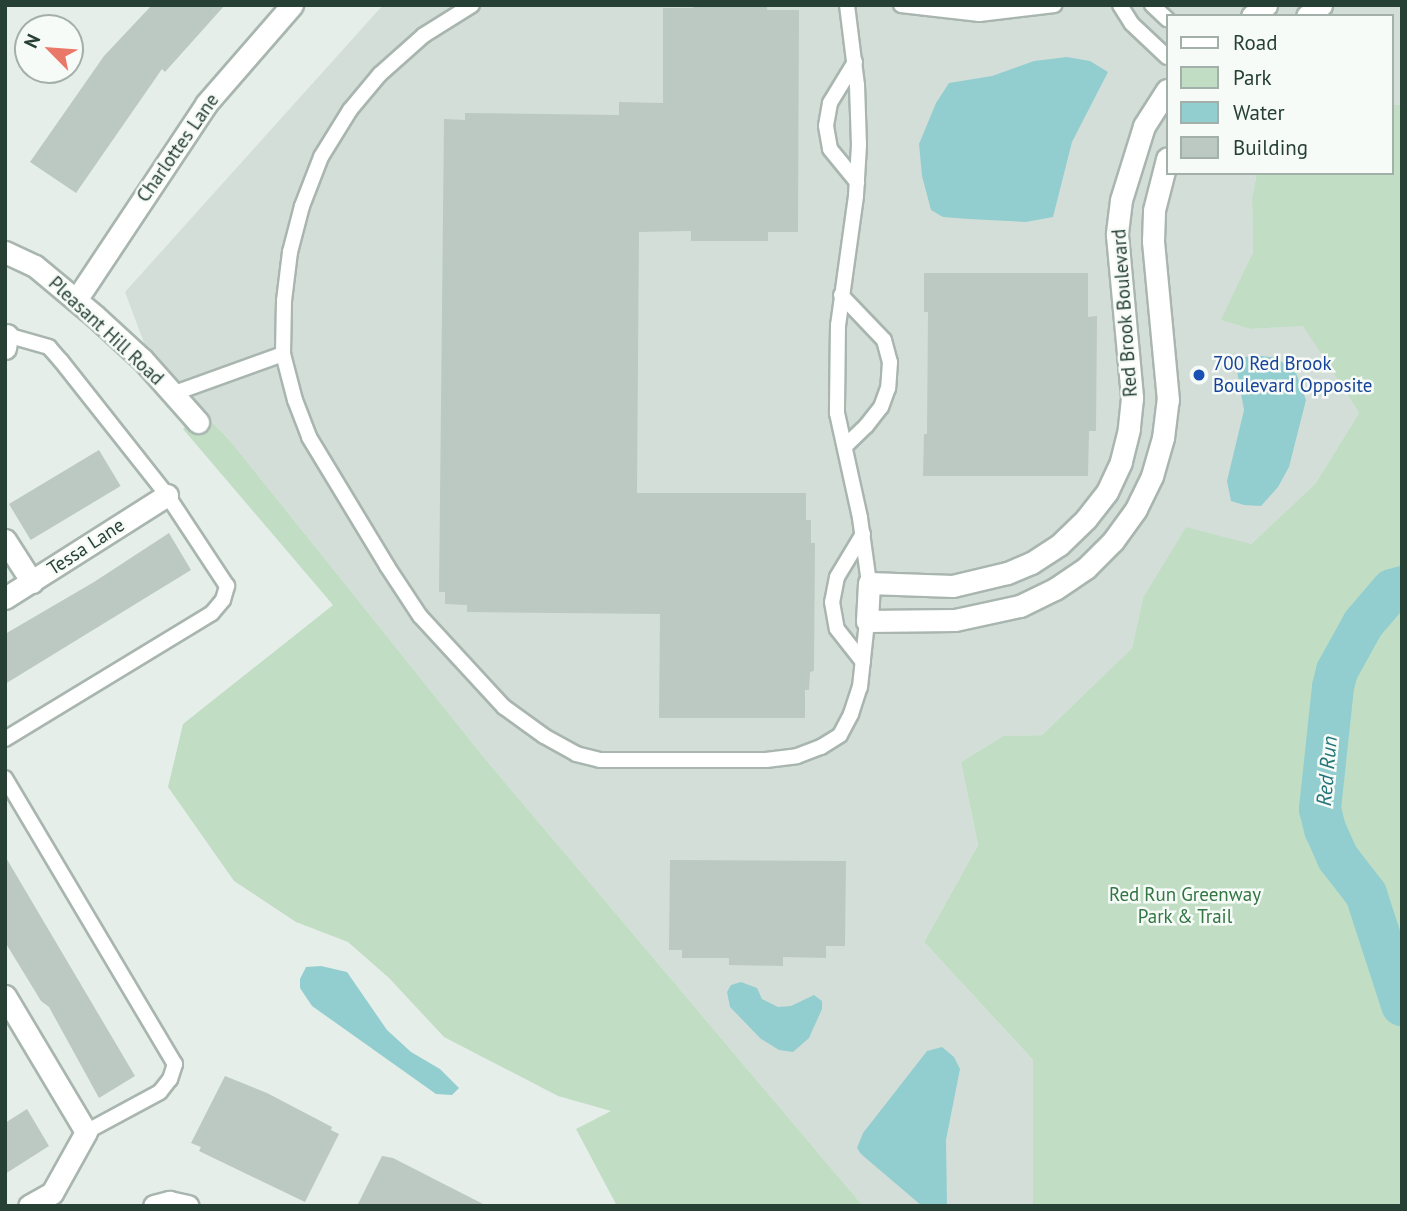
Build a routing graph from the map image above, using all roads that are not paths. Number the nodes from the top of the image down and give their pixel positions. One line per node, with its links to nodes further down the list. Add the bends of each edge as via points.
1 (292, 5): 17 (street, Charlottes Lane, via 206,104)
2 (472, 5): 19 (lane, via 424,36 380,74 350,110 321,157 290,252)
3 (847, 5): 11 (lane)
4 (901, 5): 8 (lane, via 978,14)
5 (1054, 5): 8 (lane)
6 (1120, 5): 10 (lane, via 1132,24)
7 (1153, 5): 9 (lane)
8 (1029, 7)
9 (1166, 18)
10 (1166, 56)
11 (855, 62): 14 (lane); 14 (lane, via 830,103 826,126 830,149)
12 (1166, 92): 27 (street, Red Brook Boulevard, via 1144,126 1121,200 1117,235 1132,398 1121,462 1107,492 1059,545 1031,564 953,586)
13 (1166, 163): 29 (street, Red Brook Boulevard, via 1154,210 1153,241 1168,400 1159,451 1136,509 1086,568 1020,606 955,620)
14 (857, 182): 16 (lane)
15 (5, 252): 17 (street, Pleasant Hill Road, via 35,266)
16 (841, 295): 22 (lane, via 837,412); 22 (lane, via 884,340 890,362 881,407)
17 (76, 300): 20 (street, Pleasant Hill Road, via 143,360)
18 (6, 341): 23 (lane, via 48,347)
19 (284, 354): 20 (lane); 30 (lane, via 309,437 420,617 504,707 576,754 600,760 797,756 840,735 860,687)
20 (172, 394): 21 (street, Pleasant Hill Road)
21 (198, 422)
22 (845, 446): 24 (lane)
23 (167, 495): 26 (street, Tessa Lane); 31 (lane, via 227,586 223,600 212,613)
24 (863, 534): 27 (lane); 30 (lane, via 837,577 832,602 836,629)
25 (5, 540): 26 (street)
26 (32, 582): 28 (street, Tessa Lane)
27 (869, 583): 29 (street)
28 (5, 598)
29 (867, 621): 30 (lane)
30 (863, 662)
31 (5, 739)
32 (5, 778): 34 (lane, via 175,1064 160,1092)
33 (5, 996): 34 (street)
34 (86, 1132): 35 (street)
35 (56, 1199): 36 (street)
36 (29, 1206)
37 (154, 1206): 38 (street, via 169,1202)
38 (188, 1206)

